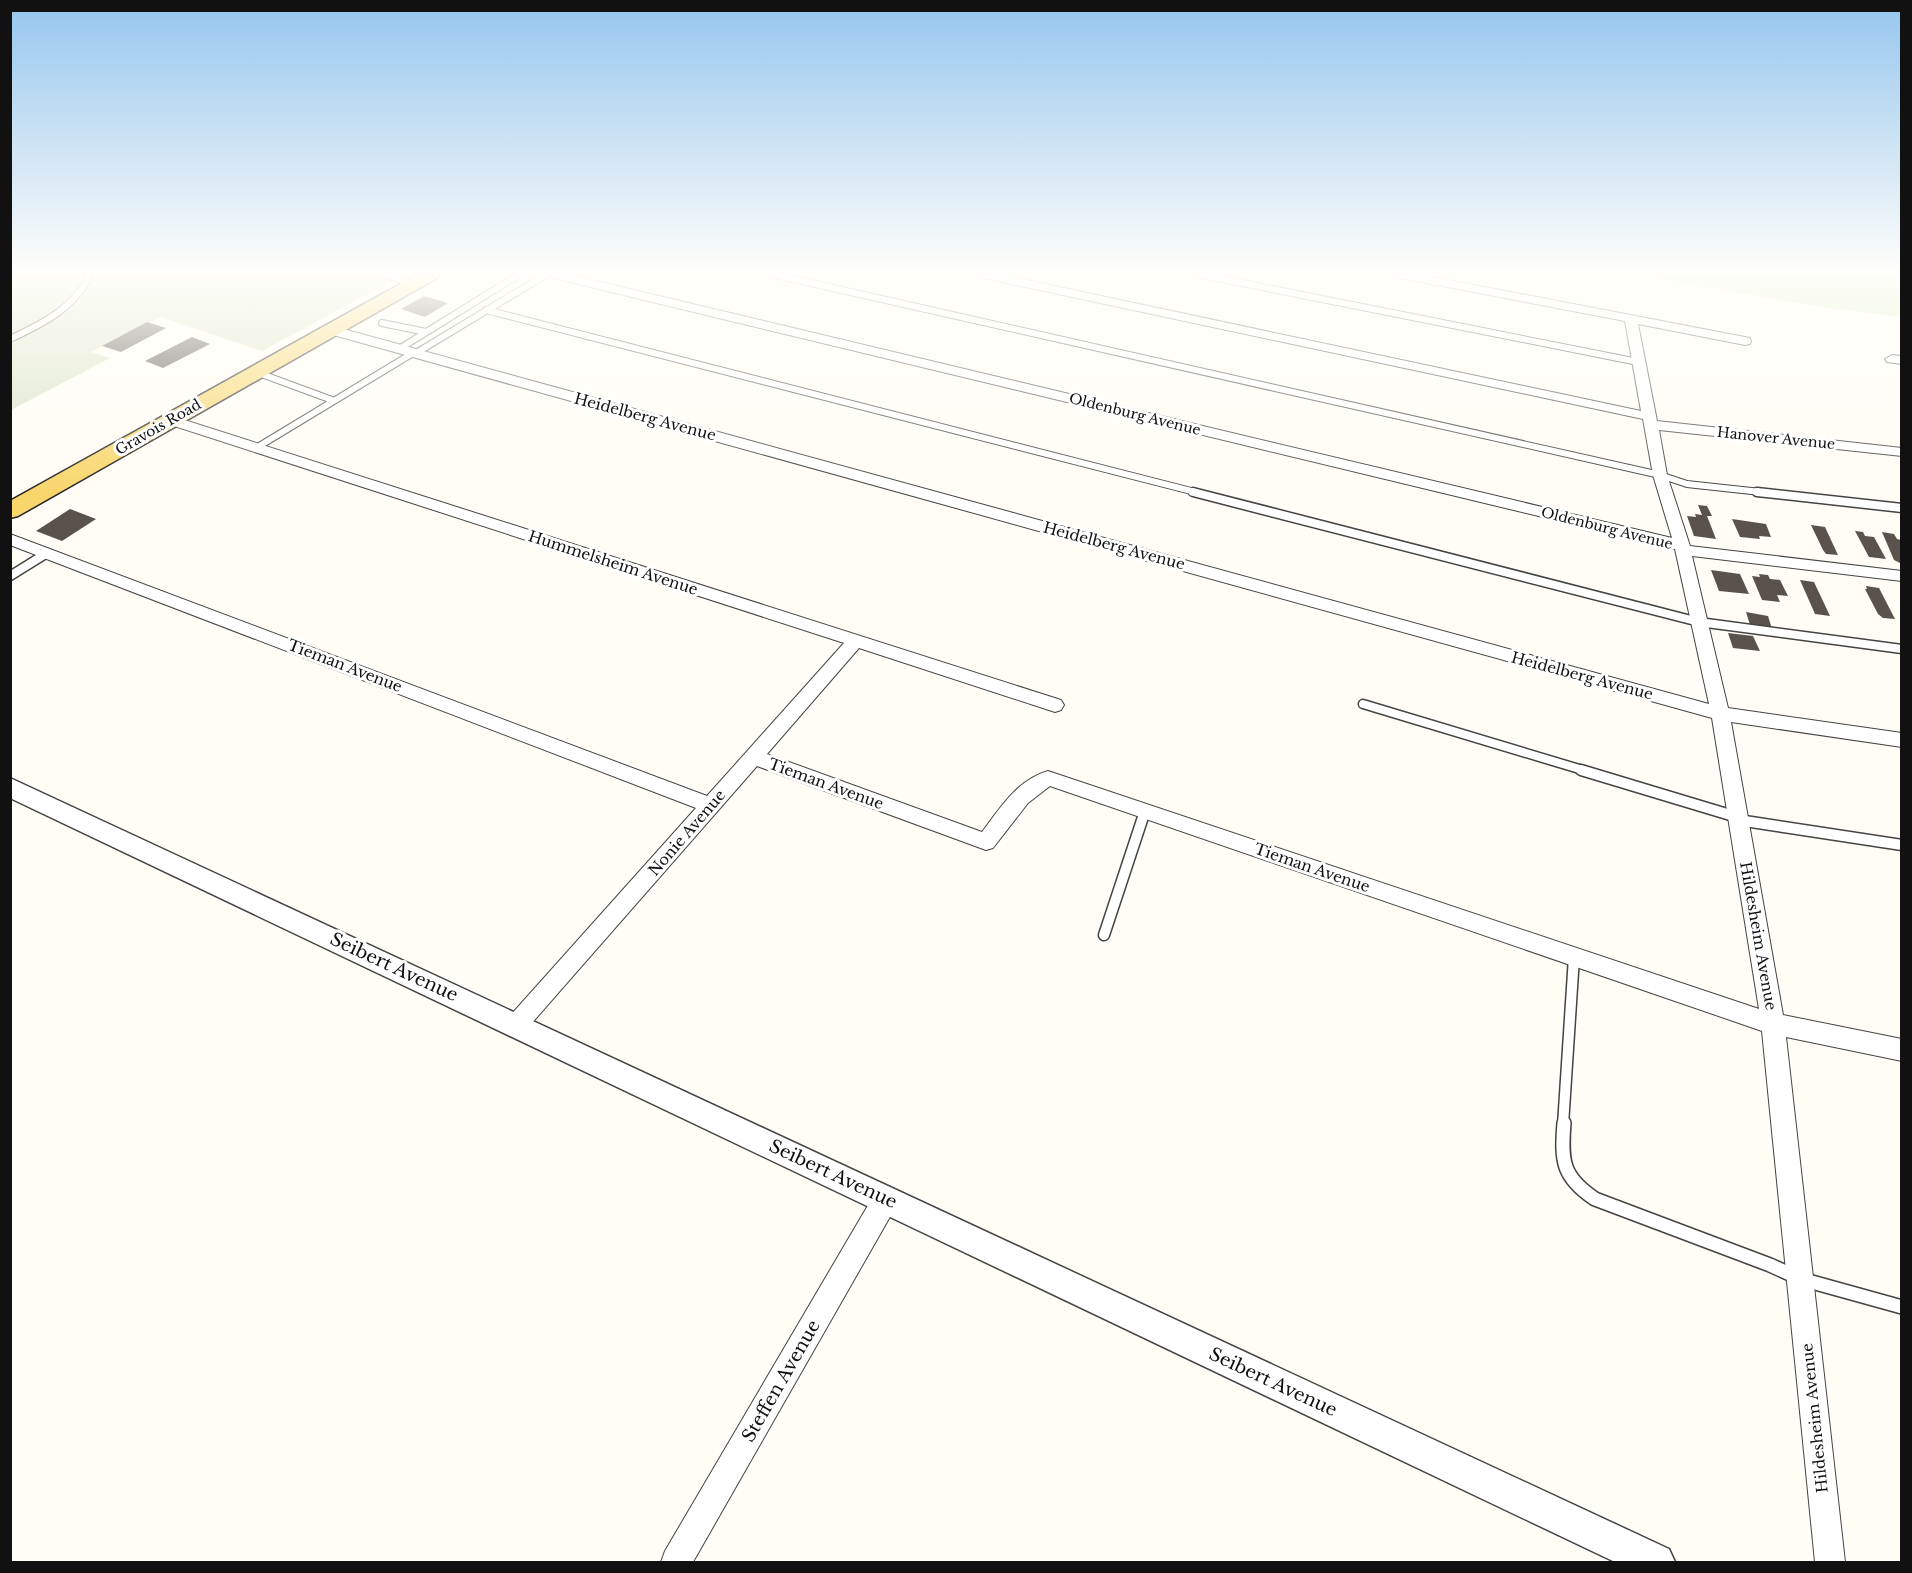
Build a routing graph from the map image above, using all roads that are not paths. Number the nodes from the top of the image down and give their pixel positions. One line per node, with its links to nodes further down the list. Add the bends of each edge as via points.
1 (300, 347): 13 (main road, Gravois Road)
2 (394, 347): 11 (street, Heidelberg Avenue)
3 (414, 347): 11 (lane)
4 (418, 347): 11 (lane)
5 (632, 347): 27 (lane)
6 (856, 347): 23 (street, Oldenburg Avenue)
7 (1096, 347): 19 (lane)
8 (1318, 347): 16 (street, Hanover Avenue)
9 (1565, 347): 12 (lane)
10 (1636, 347): 12 (street, Hildesheim Avenue)
11 (410, 352): 14 (lane); 32 (street, Heidelberg Avenue)
12 (1638, 362): 16 (street, Hildesheim Avenue)
13 (256, 372): 14 (lane); 15 (main road, Gravois Road)
14 (333, 400): 17 (lane)
15 (170, 420): 17 (street, Hummelsheim Avenue); 21 (main road, Gravois Road)
16 (1649, 420): 18 (street, Hanover Avenue); 19 (street, Hildesheim Avenue)
17 (256, 448): 28 (street, Hummelsheim Avenue)
18 (1902, 452)
19 (1660, 475): 20 (lane, via 1688,484); 23 (street, Hildesheim Avenue)
20 (1902, 508)
21 (10, 511)
22 (10, 539): 24 (street, Tieman Avenue)
23 (1683, 548): 26 (street, Oldenburg Avenue); 27 (street, Hildesheim Avenue)
24 (47, 553): 25 (lane); 36 (street, Tieman Avenue)
25 (10, 576)
26 (1902, 576)
27 (1700, 622): 29 (lane); 32 (street, Hildesheim Avenue)
28 (856, 641): 31 (street, Hummelsheim Avenue); 34 (street, Nonie Avenue)
29 (1902, 649)
30 (1363, 704): 38 (lane)
31 (1055, 705)
32 (1720, 714): 33 (street, Heidelberg Avenue); 38 (street, Hildesheim Avenue)
33 (1902, 740)
34 (753, 757): 36 (street, Nonie Avenue); 37 (street, Tieman Avenue, via 986,842 1020,796 1048,778)
35 (10, 787): 43 (street, Seibert Avenue)
36 (712, 806): 43 (street, Nonie Avenue)
37 (1145, 811): 40 (lane); 41 (street, Tieman Avenue)
38 (1738, 819): 39 (lane); 42 (street, Hildesheim Avenue)
39 (1902, 845)
40 (1104, 936)
41 (1575, 957): 42 (street, Tieman Avenue); 46 (lane, via 1562,1148 1564,1172 1575,1187 1595,1199)
42 (1773, 1024): 44 (street, Tieman Avenue); 46 (street, Hildesheim Avenue)
43 (516, 1025): 45 (street, Seibert Avenue)
44 (1902, 1050)
45 (886, 1199): 48 (street, Steffen Avenue); 49 (street, Seibert Avenue)
46 (1801, 1279): 47 (lane); 50 (street, Hildesheim Avenue)
47 (1902, 1308)
48 (676, 1563)
49 (1656, 1563)
50 (1830, 1563)

